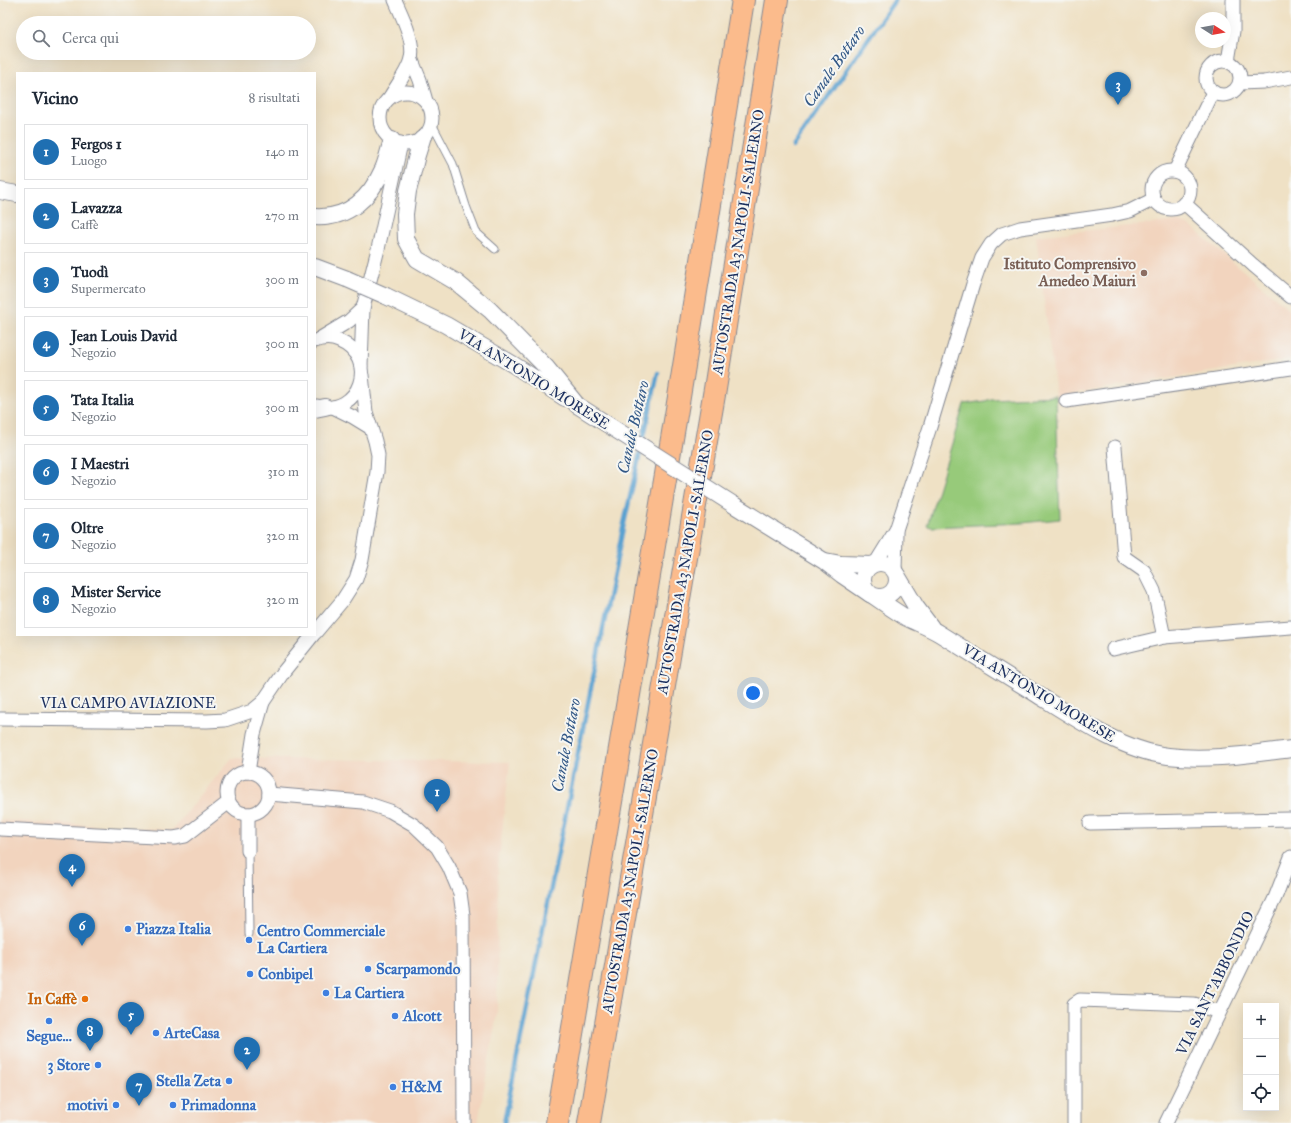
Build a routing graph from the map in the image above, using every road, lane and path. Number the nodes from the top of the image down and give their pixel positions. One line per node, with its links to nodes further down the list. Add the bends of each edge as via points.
1 (395, 0): 5 (street, via 411,44)
2 (743, 0): 59 (highway, AUTOSTRADA A3 NAPOLI-SALERNO)
3 (777, 0): 60 (highway, AUTOSTRADA A3 NAPOLI-SALERNO, via 715,389)
4 (1233, 0): 6 (street, via 1233,31)
5 (411, 58): 10 (street, via 407,70); 11 (street)
6 (1228, 61): 8 (street, via 1240,72); 9 (street, via 1216,62 1207,70 1206,82)
7 (1291, 77): 8 (street)
8 (1240, 83): 9 (street, via 1229,95 1218,95)
9 (1213, 92): 15 (street)
10 (390, 97): 11 (street, via 397,93 409,92 420,95); 14 (street, via 384,103 380,119 384,131)
11 (426, 101): 12 (street, via 431,108)
12 (432, 124): 13 (street); 21 (lane, via 453,164 476,232)
13 (422, 139): 14 (street, via 407,144); 29 (street, via 408,191 405,214 406,239 417,259 456,282 490,310 546,366)
14 (397, 141): 20 (street, via 375,183 355,207 326,218); 24 (street, via 378,248)
15 (1175, 171): 18 (street, via 1163,172 1157,176 1152,187); 19 (street, via 1185,177 1190,188)
16 (0, 191): 17 (street)
17 (16, 194)
18 (1154, 199): 19 (street, via 1168,209); 33 (street, via 1130,211 1112,215 1020,228 1002,234 991,244 982,258 973,284)
19 (1184, 204): 23 (street)
20 (316, 217)
21 (495, 249)
22 (316, 267): 29 (street, VIA ANTONIO MORESE, bridge, via 386,296 446,325)
23 (1291, 297)
24 (363, 308): 25 (street, via 341,326); 27 (street)
25 (316, 340): 27 (street, via 336,339 345,343 358,357)
26 (1291, 368): 28 (street)
27 (361, 370): 30 (street, via 360,384 350,399 342,404); 31 (street, VIA CAMPO AVIAZIONE, via 365,407)
28 (1066, 401)
29 (577, 405): 34 (street, VIA ANTONIO MORESE, bridge)
30 (322, 407): 31 (street, via 353,417)
31 (371, 428): 40 (street, VIA CAMPO AVIAZIONE, via 378,456 377,472 362,560 356,579 342,601)
32 (1115, 447): 42 (street, via 1124,557 1144,571 1154,591)
33 (896, 530): 35 (street); 36 (street)
34 (824, 561): 35 (street, VIA ANTONIO MORESE); 37 (street, VIA ANTONIO MORESE)
35 (873, 564): 36 (street, VIA ANTONIO MORESE, via 887,564); 37 (street, via 867,569 863,579 866,590)
36 (896, 573): 37 (street, via 898,580 894,590 886,596); 39 (street, VIA ANTONIO MORESE)
37 (873, 595): 39 (street, VIA ANTONIO MORESE, via 906,618)
38 (1291, 627): 42 (street)
39 (932, 629): 46 (street, VIA ANTONIO MORESE, via 1065,712 1098,731 1145,752 1195,758)
40 (316, 632)
41 (312, 636): 44 (street, VIA CAMPO AVIAZIONE, via 284,670)
42 (1164, 637): 43 (street)
43 (1113, 649)
44 (263, 702): 45 (street, VIA CAMPO AVIAZIONE, via 252,711 225,720); 47 (street, via 254,734)
45 (0, 718)
46 (1291, 749)
47 (248, 772): 48 (street, via 260,776 265,781); 49 (street, via 241,773 230,781 227,788)
48 (269, 794): 50 (street, via 259,811); 58 (street, via 363,802 390,811 414,825 437,847 450,867 460,892 463,915)
49 (228, 802): 50 (street, via 238,812); 53 (street, via 185,836 174,838)
50 (248, 814): 54 (street)
51 (1291, 819): 52 (street)
52 (1090, 824)
53 (0, 830)
54 (248, 851): 56 (lane)
55 (1291, 857): 57 (street, VIA SANT'ABBONDIO, via 1275,898)
56 (248, 934)
57 (1219, 1012): 61 (street, via 1194,1004 1080,1000 1074,1004); 62 (street, VIA SANT'ABBONDIO)
58 (464, 1123)
59 (557, 1123)
60 (589, 1123)
61 (1074, 1123)
62 (1166, 1123)

